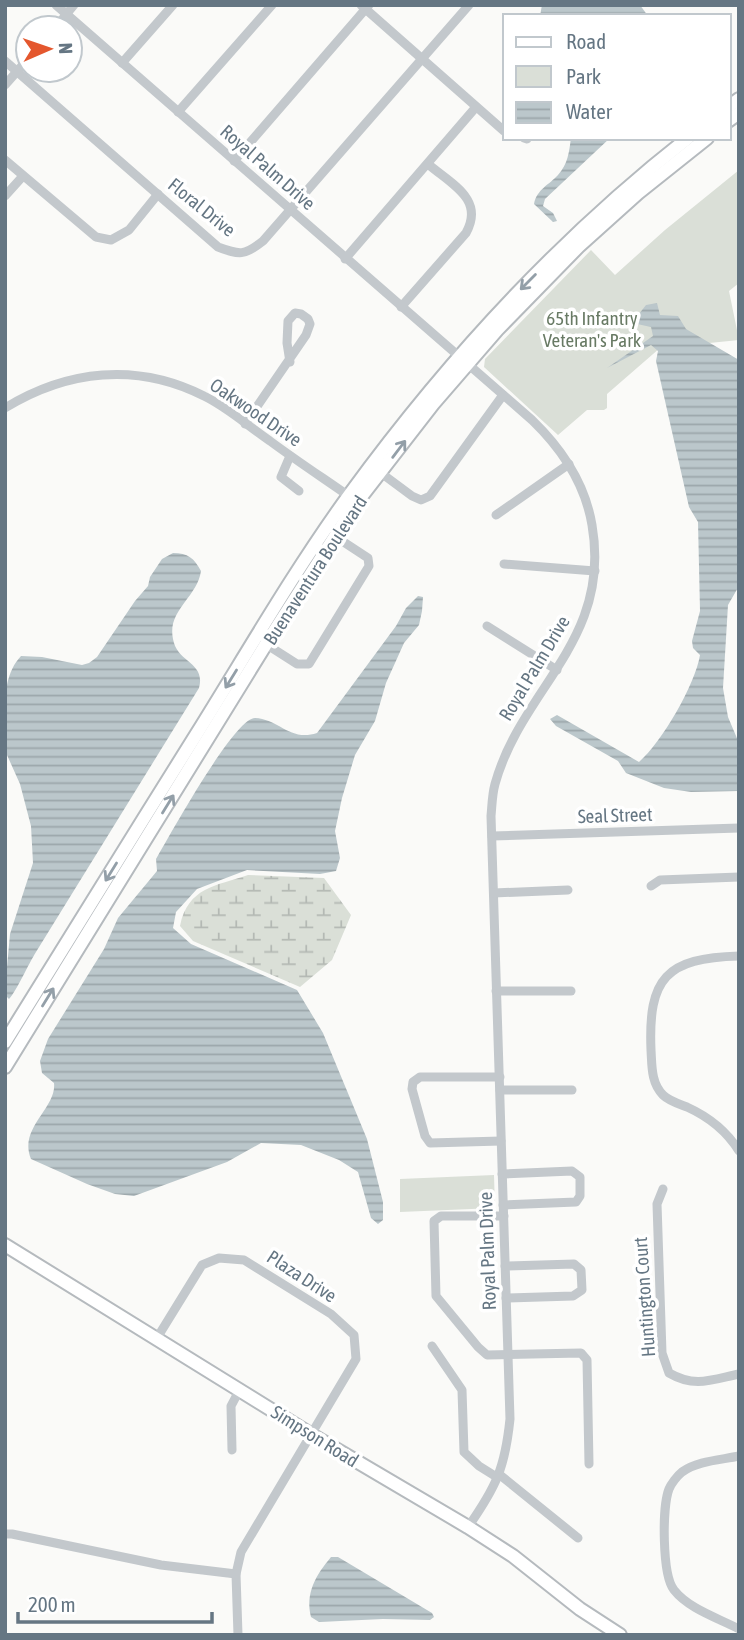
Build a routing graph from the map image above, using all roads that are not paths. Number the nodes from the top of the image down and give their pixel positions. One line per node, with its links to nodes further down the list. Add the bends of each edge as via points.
1 (173, 5): 7 (street)
2 (272, 5): 10 (street)
3 (469, 5): 6 (street, Floral Drive)
4 (365, 7): 6 (street); 15 (street)
5 (84, 30): 7 (street, Royal Palm Drive)
6 (421, 59): 9 (street); 20 (street, Floral Drive)
7 (122, 63): 10 (street, Royal Palm Drive)
8 (32, 84): 18 (street, Floral Drive)
9 (477, 107): 11 (street); 16 (street)
10 (178, 112): 15 (street, Royal Palm Drive)
11 (503, 130)
12 (686, 140): 23 (main road, Buenaventura Boulevard, one-way to 23, via 518,291)
13 (704, 140): 23 (main road, Buenaventura Boulevard, via 579,246)
14 (5, 160): 17 (street)
15 (234, 161): 20 (street, Royal Palm Drive)
16 (428, 164): 21 (street); 22 (street, via 464,195 473,214 466,233)
17 (23, 176): 18 (street, via 96,237 111,240 129,230); 19 (street)
18 (158, 194): 20 (street, Floral Drive, via 218,247 237,254 263,240)
19 (5, 196)
20 (290, 210): 21 (street, Royal Palm Drive)
21 (345, 258): 22 (street, Royal Palm Drive)
22 (401, 307): 23 (street, Royal Palm Drive)
23 (462, 360): 25 (street, Royal Palm Drive); 30 (main road, Buenaventura Boulevard, one-way to 23); 32 (main road, Buenaventura Boulevard)
24 (290, 362): 24 (street, via 310,329 308,318 295,313 288,321); 27 (street)
25 (503, 395): 29 (street, Royal Palm Drive, via 545,433); 30 (street, via 430,496 421,500 412,496)
26 (5, 408): 27 (street, Oakwood Drive, via 67,379 124,373 191,390)
27 (246, 425): 28 (street, Oakwood Drive)
28 (290, 456): 31 (street, via 281,477); 32 (street, Oakwood Drive)
29 (569, 464): 33 (street); 36 (street, Royal Palm Drive, via 591,520)
30 (381, 473): 32 (main road, Buenaventura Boulevard)
31 (299, 491)
32 (353, 499): 34 (main road, Buenaventura Boulevard); 38 (main road, Buenaventura Boulevard)
33 (496, 515)
34 (337, 537): 38 (main road, Buenaventura Boulevard); 38 (street, via 368,558 369,566 309,664 298,664)
35 (504, 564): 36 (street)
36 (594, 571): 40 (street, Royal Palm Drive, via 582,625)
37 (487, 626): 40 (street)
38 (262, 641): 39 (main road, Buenaventura Boulevard)
39 (253, 655): 50 (main road, Buenaventura Boulevard, one-way to 50); 51 (main road, Buenaventura Boulevard, one-way to 39)
40 (556, 670): 42 (street, Royal Palm Drive, via 502,763 494,788)
41 (739, 828): 42 (street, Seal Street)
42 (492, 836): 46 (street, Royal Palm Drive)
43 (739, 877): 44 (street, via 660,880)
44 (652, 886)
45 (568, 890): 46 (street)
46 (494, 893): 49 (street, Royal Palm Drive)
47 (739, 956): 56 (street, via 693,961 668,973 654,995 650,1021 652,1076 658,1089 665,1097 705,1115)
48 (571, 991): 49 (street)
49 (496, 992): 52 (street, Royal Palm Drive)
50 (5, 1042)
51 (5, 1067)
52 (500, 1077): 53 (street, Royal Palm Drive); 55 (street, via 420,1077 412,1089 430,1143)
53 (500, 1090): 54 (street); 55 (street, Royal Palm Drive)
54 (572, 1090)
55 (501, 1142): 57 (street, Royal Palm Drive)
56 (739, 1151)
57 (502, 1174): 59 (street, Royal Palm Drive); 59 (street, via 572,1171 580,1177 576,1202)
58 (663, 1189): 67 (street, Huntington Court, via 657,1204 662,1353 668,1373 696,1382)
59 (503, 1205): 60 (street, Royal Palm Drive)
60 (504, 1216): 62 (street, Royal Palm Drive); 66 (street, via 441,1216 434,1221 436,1296 478,1348 487,1355)
61 (5, 1245): 64 (main road, Simpson Road)
62 (505, 1266): 63 (street, Royal Palm Drive); 63 (street, via 574,1264 581,1270 582,1290 573,1296)
63 (506, 1298): 66 (street, Royal Palm Drive)
64 (157, 1338): 68 (main road, Simpson Road); 69 (street, Plaza Drive, via 202,1265 219,1258 244,1260 331,1314 354,1335 356,1359)
65 (432, 1346): 73 (street, via 462,1390 464,1452 479,1466)
66 (508, 1355): 72 (street, via 581,1353 587,1360); 73 (street, Royal Palm Drive, via 510,1419)
67 (739, 1374)
68 (240, 1389): 69 (main road, Simpson Road); 70 (street, via 231,1406)
69 (312, 1434): 74 (main road, Simpson Road); 77 (street, via 241,1552)
70 (232, 1451)
71 (739, 1456): 78 (street, via 693,1466 679,1474 665,1509 666,1571 672,1588 684,1601)
72 (589, 1464)
73 (500, 1475): 74 (street, Royal Palm Drive); 76 (street)
74 (468, 1527): 80 (main road, Simpson Road)
75 (5, 1534): 77 (street, via 161,1565)
76 (578, 1538)
77 (236, 1574): 79 (street)
78 (739, 1629)
79 (238, 1635)
80 (620, 1635)

